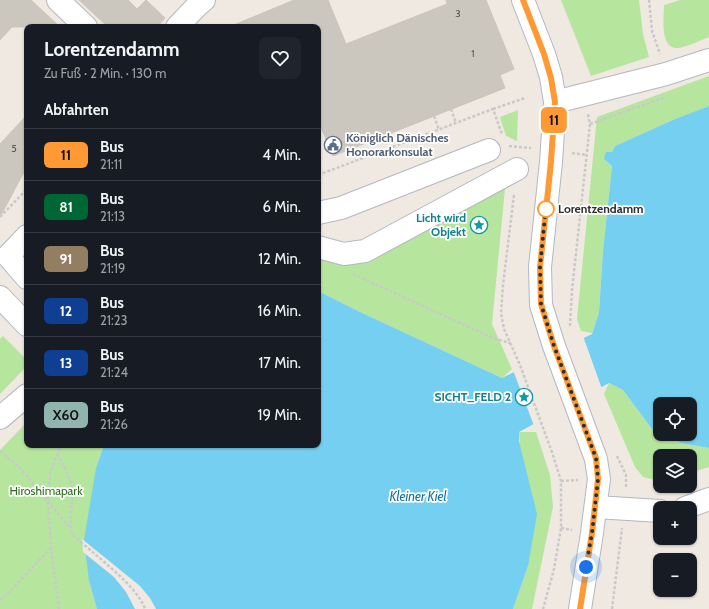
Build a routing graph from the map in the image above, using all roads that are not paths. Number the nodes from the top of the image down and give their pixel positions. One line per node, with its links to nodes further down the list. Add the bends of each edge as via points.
1 (58, 0): 4 (street)
2 (204, 0): 5 (street)
3 (523, 0): 7 (street, via 544,54)
4 (83, 24)
5 (180, 24)
6 (709, 60): 7 (street, via 666,74)
7 (555, 102): 20 (street, via 540,267 541,304 596,458)
8 (496, 144): 10 (street, via 341,208)
9 (517, 170): 12 (street, via 365,251 344,254)
10 (321, 212)
11 (24, 239): 13 (street, via 8,256)
12 (321, 247)
13 (24, 275)
14 (0, 297): 15 (street)
15 (24, 322)
16 (24, 398): 17 (street)
17 (0, 418)
18 (708, 505): 19 (street)
19 (697, 506)
20 (596, 507): 21 (street); 22 (street)
21 (653, 511)
22 (580, 609)

